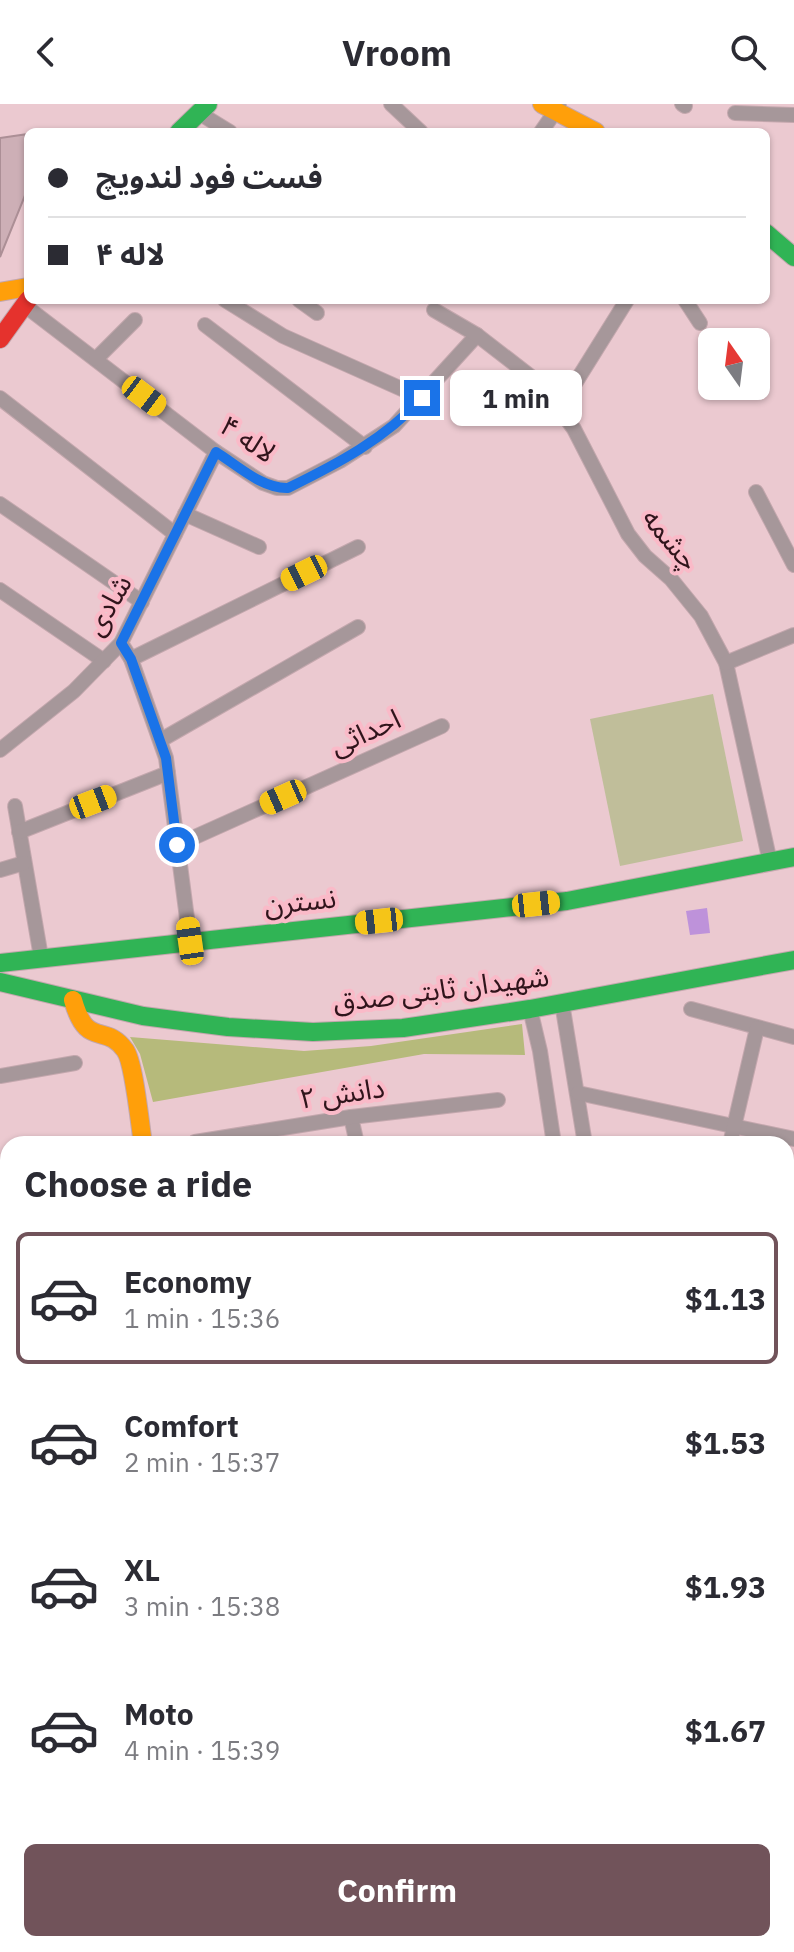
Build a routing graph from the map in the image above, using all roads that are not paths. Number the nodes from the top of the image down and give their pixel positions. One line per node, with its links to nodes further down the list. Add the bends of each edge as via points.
1 (391, 104): 8 (street)
2 (553, 106): 9 (street); 10 (street)
3 (203, 108): 6 (street); 7 (street)
4 (735, 113): 5 (street)
5 (794, 115)
6 (183, 128)
7 (226, 128)
8 (417, 128)
9 (543, 128)
10 (589, 128)
11 (770, 236): 12 (street)
12 (794, 257)
13 (0, 292): 14 (street)
14 (24, 296)
15 (24, 302): 27 (street)
16 (35, 304): 28 (street, لاله ۴)
17 (231, 304): 30 (street, via 283,336)
18 (305, 304): 22 (street)
19 (625, 304): 31 (street)
20 (688, 304): 24 (street)
21 (434, 310): 26 (street, چشمه)
22 (317, 313)
23 (135, 320): 28 (street)
24 (700, 323)
25 (205, 325): 32 (street)
26 (477, 335): 30 (street, لاله ۴); 31 (street, چشمه, via 543,386)
27 (0, 339)
28 (96, 359): 33 (street, لاله ۴)
29 (0, 398): 37 (street)
30 (422, 398): 32 (street, لاله ۴)
31 (559, 409): 48 (street, چشمه, via 628,534 701,616)
32 (365, 447): 33 (street, لاله ۴, via 288,488 263,483)
33 (216, 452): 36 (street, شادی)
34 (756, 492): 40 (street)
35 (0, 504): 42 (street)
36 (185, 514): 37 (street, شادی); 38 (street)
37 (175, 534): 42 (street, شادی)
38 (259, 547)
39 (358, 547): 46 (street)
40 (794, 565)
41 (0, 590): 47 (street)
42 (142, 602): 45 (street, شادی)
43 (358, 627): 50 (street)
44 (794, 635): 48 (street)
45 (121, 643): 46 (street); 47 (street, شادی)
46 (131, 659): 50 (street)
47 (104, 661): 51 (street, شادی)
48 (726, 663): 57 (street, چشمه)
49 (442, 726): 55 (street, احداثی)
50 (161, 740): 52 (street)
51 (0, 750)
52 (168, 773): 54 (street); 55 (street)
53 (15, 806): 54 (street)
54 (19, 832): 58 (street)
55 (177, 845): 60 (street)
56 (794, 857): 57 (street, نسترن)
57 (770, 862): 60 (street, نسترن, via 567,901)
58 (24, 863): 59 (street); 61 (street)
59 (0, 870)
60 (190, 941): 61 (street, نسترن)
61 (41, 957): 63 (street, نسترن)
62 (794, 960): 66 (street, شهیدان ثابتی صدق)
63 (0, 963)
64 (0, 982): 65 (street, شهیدان ثابتی صدق)
65 (73, 1000): 67 (street, شهیدان ثابتی صدق, via 143,1016 313,1032 403,1028); 77 (street, via 81,1027 118,1041 127,1052)
66 (562, 1003): 67 (street, شهیدان ثابتی صدق); 73 (street)
67 (530, 1009): 80 (street)
68 (691, 1009): 69 (street)
69 (757, 1028): 70 (street); 76 (street)
70 (794, 1037)
71 (75, 1063): 72 (street)
72 (0, 1076)
73 (578, 1093): 76 (street); 81 (street)
74 (498, 1100): 75 (street, دانش ۲)
75 (351, 1117): 78 (street, دانش ۲); 79 (street)
76 (734, 1126): 82 (street); 83 (street)
77 (142, 1136)
78 (232, 1136)
79 (355, 1136)
80 (554, 1136)
81 (584, 1136)
82 (732, 1136)
83 (780, 1136)

